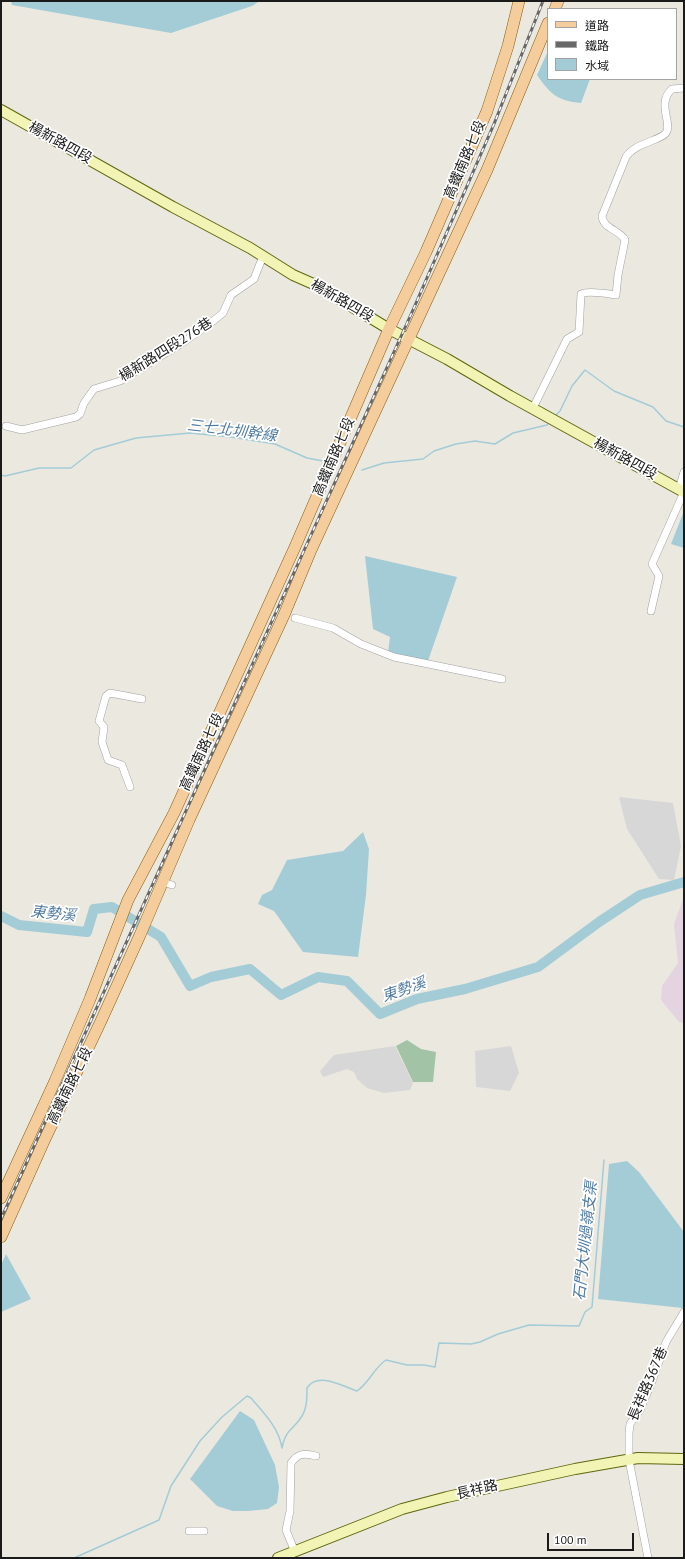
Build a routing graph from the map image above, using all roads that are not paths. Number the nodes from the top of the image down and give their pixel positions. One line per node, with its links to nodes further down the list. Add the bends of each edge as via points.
1 (519, 1): 6 (main road, 高鐵南路七段, via 508,46 487,111)
2 (547, 26): 7 (main road, 高鐵南路七段, via 488,170)
3 (684, 88): 8 (street, via 672,89 665,98 666,133 643,143 626,157 602,216 606,225 625,240 616,295 589,292 582,294 579,332 567,339)
4 (1, 110): 5 (main road, 楊新路四段)
5 (263, 256): 6 (main road, 楊新路四段); 9 (street, 楊新路四段276巷, via 254,279 231,295 223,313 207,326 126,377 94,389 76,417 22,430)
6 (390, 329): 7 (main road, 楊新路四段); 17 (main road, 高鐵南路七段, via 292,555 127,904 55,1081)
7 (410, 339): 8 (main road, 楊新路四段); 18 (main road, 高鐵南路七段, via 189,820 167,883 147,920)
8 (533, 408): 11 (main road, 楊新路四段)
9 (6, 426)
10 (684, 472): 11 (street)
11 (682, 491): 12 (street, via 652,564 659,576)
12 (651, 611)
13 (294, 618): 14 (street, via 333,628 361,644 394,657)
14 (502, 679)
15 (142, 699): 16 (street, via 110,693 106,696 99,721 104,727 102,742 108,760 122,765)
16 (130, 787)
17 (1, 1198)
18 (1, 1237)
19 (684, 1312): 22 (street, 長祥路367巷, via 666,1342 640,1410 630,1424)
20 (316, 1456): 25 (street, via 306,1453 294,1458 291,1463 290,1511 286,1530)
21 (684, 1459): 22 (main road, 長祥路)
22 (629, 1460): 25 (main road, 長祥路, via 515,1481 402,1509); 27 (street, 長祥路367巷)
23 (189, 1531): 24 (street)
24 (204, 1531)
25 (295, 1552): 26 (main road, 長祥路)
26 (278, 1558)
27 (648, 1558)

